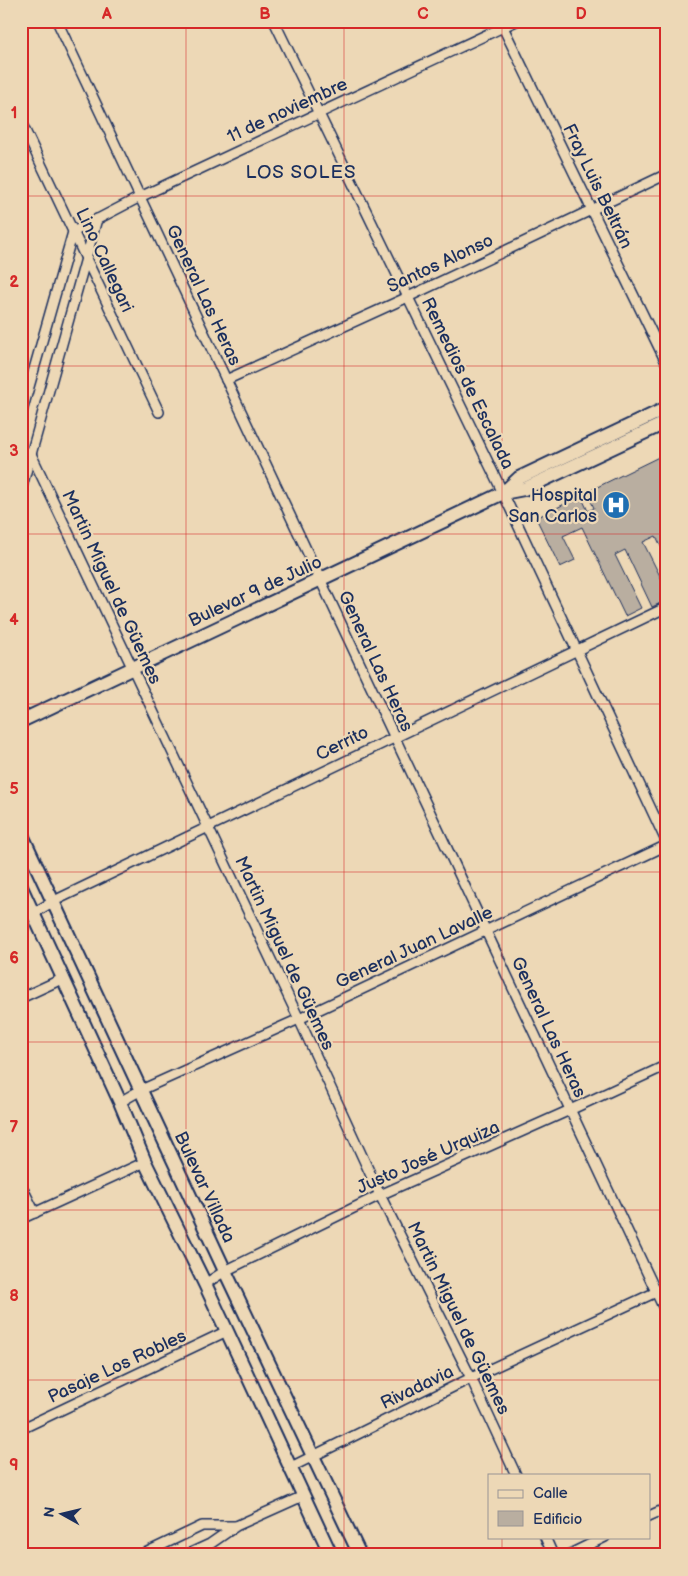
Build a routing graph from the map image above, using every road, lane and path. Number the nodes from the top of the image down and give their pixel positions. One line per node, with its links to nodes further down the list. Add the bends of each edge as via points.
1 (57, 21): 8 (street, General Las Heras)
2 (274, 21): 5 (street, Remedios de Escalada)
3 (516, 21): 4 (street, 11 de noviembre)
4 (501, 24): 5 (street, 11 de noviembre); 9 (street, Fray Luis Beltrán)
5 (318, 113): 8 (street, 11 de noviembre); 13 (street, Remedios de Escalada)
6 (21, 122): 11 (street, Lino Callegari)
7 (667, 174): 9 (street, Santos Alonso)
8 (140, 197): 10 (street, 11 de noviembre); 15 (street, General Las Heras)
9 (591, 210): 13 (street, Santos Alonso); 14 (street, Fray Luis Beltrán)
10 (98, 219): 11 (street, 11 de noviembre); 12 (street)
11 (73, 232): 12 (street, Lino Callegari); 18 (street)
12 (86, 259): 17 (street, Lino Callegari); 21 (street)
13 (408, 297): 15 (street, Santos Alonso); 23 (street, Remedios de Escalada)
14 (667, 364)
15 (226, 380): 24 (street, General Las Heras)
16 (667, 408): 23 (main road, Bulevar 9 de Julio, via 519,478)
17 (159, 412)
18 (21, 415)
19 (667, 422): 23 (main road, Bulevar 9 de Julio, via 524,489)
20 (21, 450): 21 (street)
21 (32, 454): 22 (street); 27 (street, Martin Miguel de Güemes)
22 (21, 490)
23 (503, 493): 24 (main road, Bulevar 9 de Julio); 26 (street, Remedios de Escalada)
24 (320, 579): 27 (main road, Bulevar 9 de Julio); 29 (street, General Las Heras)
25 (667, 607): 26 (street, Cerrito)
26 (577, 651): 29 (street, Cerrito); 32 (street, Remedios de Escalada)
27 (132, 669): 28 (main road, Bulevar 9 de Julio); 30 (street, Martin Miguel de Güemes)
28 (21, 721)
29 (394, 737): 30 (street, Cerrito); 36 (street, General Las Heras)
30 (207, 826): 34 (street, Cerrito); 39 (street, Martin Miguel de Güemes)
31 (21, 833): 34 (main road, Bulevar Villada)
32 (667, 844): 36 (street, General Juan Lavalle)
33 (21, 887): 35 (main road)
34 (54, 901): 35 (street, Cerrito); 41 (main road, Bulevar Villada)
35 (34, 913): 37 (main road)
36 (485, 930): 39 (street, General Juan Lavalle); 43 (street, General Las Heras)
37 (64, 978): 38 (street); 42 (main road)
38 (21, 998)
39 (299, 1019): 41 (street, General Juan Lavalle); 46 (street, Martin Miguel de Güemes)
40 (667, 1065): 43 (street, Justo José Urquiza)
41 (142, 1090): 42 (street, General Juan Lavalle); 49 (main road, Bulevar Villada)
42 (120, 1102): 44 (main road)
43 (570, 1110): 46 (street, Justo José Urquiza); 52 (street, General Las Heras)
44 (145, 1162): 47 (street); 50 (main road)
45 (21, 1185): 47 (street)
46 (380, 1195): 49 (street, Justo José Urquiza); 55 (street, Martin Miguel de Güemes)
47 (35, 1213): 48 (street)
48 (21, 1219)
49 (225, 1271): 50 (street, Justo José Urquiza); 57 (main road, Bulevar Villada)
50 (205, 1284): 54 (main road)
51 (667, 1287): 52 (street, Rivadavia)
52 (656, 1292): 53 (street, General Las Heras); 55 (street, Rivadavia)
53 (667, 1315)
54 (227, 1332): 56 (street, Pasaje Los Robles); 58 (main road)
55 (471, 1378): 57 (street, Rivadavia); 59 (street, Martin Miguel de Güemes)
56 (21, 1429)
57 (313, 1456): 58 (street, Rivadavia); 69 (main road, Bulevar Villada)
58 (291, 1467): 60 (main road)
59 (516, 1474)
60 (304, 1496): 63 (street); 68 (main road)
61 (667, 1508): 62 (street)
62 (650, 1516)
63 (236, 1526): 66 (street, via 202,1526); 67 (street, via 210,1544)
64 (544, 1538): 70 (street)
65 (603, 1538): 71 (street)
66 (141, 1555)
67 (186, 1555)
68 (331, 1555)
69 (360, 1555)
70 (553, 1555)
71 (568, 1555)

